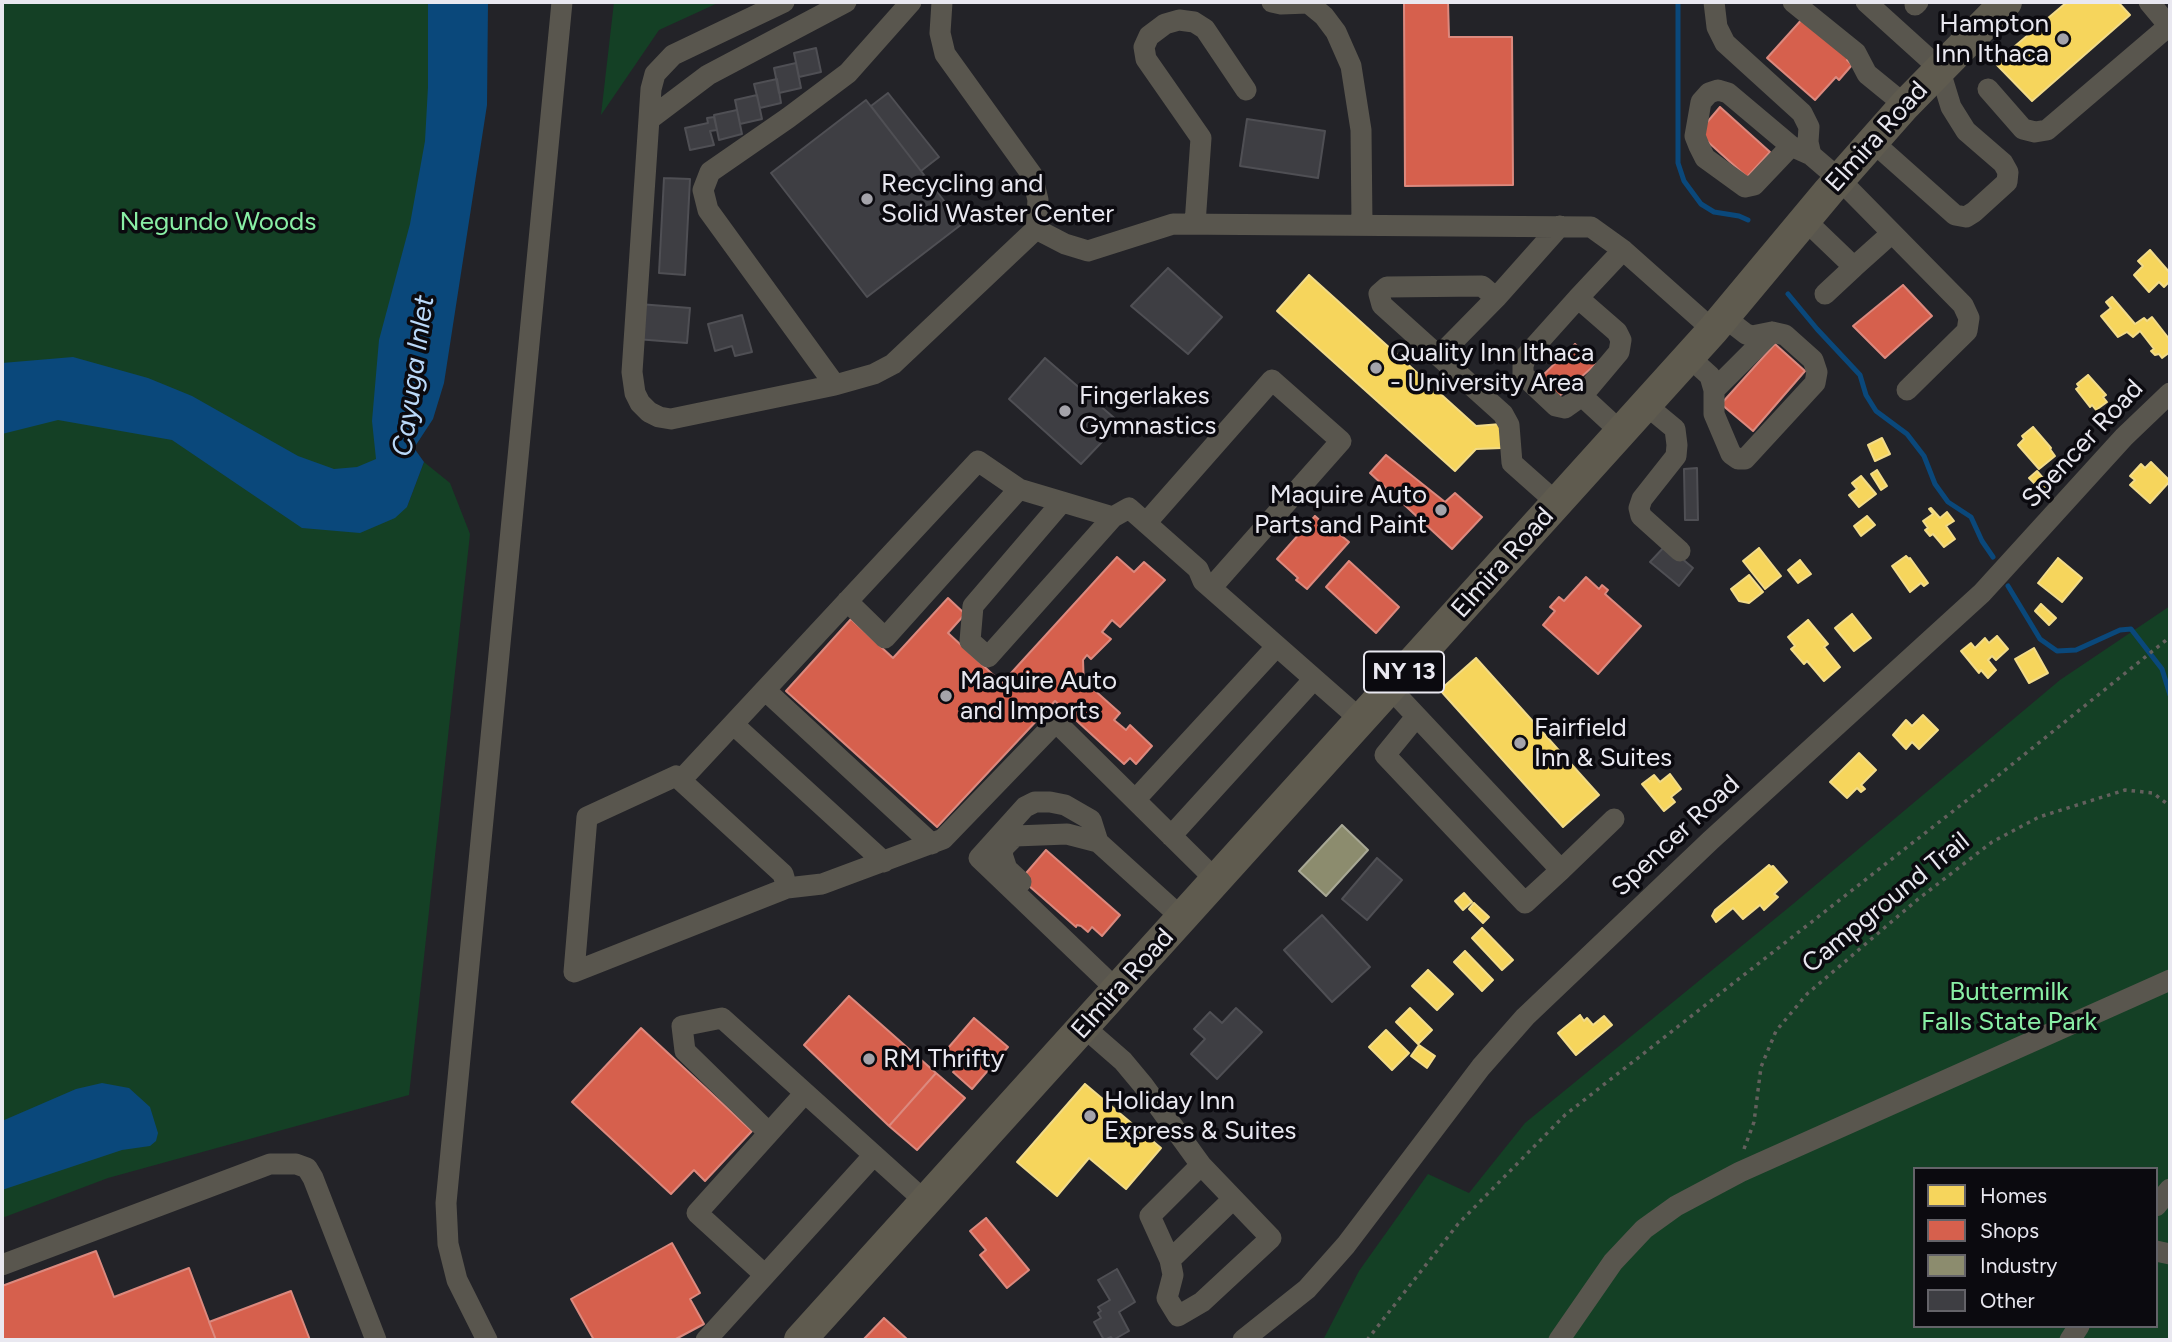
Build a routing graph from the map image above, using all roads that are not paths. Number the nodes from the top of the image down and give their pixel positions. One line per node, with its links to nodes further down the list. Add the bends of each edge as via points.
1 (562, 2): 87 (street, via 446,1203 448,1244 457,1280)
2 (784, 2): 18 (street, via 673,55 655,74)
3 (846, 2): 18 (street, via 708,75)
4 (911, 2): 38 (street, via 848,73 716,167 703,190 708,210)
5 (942, 2): 27 (street, via 940,33 945,54 1032,176 1038,200)
6 (1272, 2): 11 (street)
7 (1793, 2): 17 (street, via 1856,53 1867,74)
8 (1866, 2): 14 (street)
9 (2006, 2): 14 (highway, Elmira Road / NY 13)
10 (2149, 2): 13 (street)
11 (1308, 3): 25 (street, via 1336,32 1351,66 1360,130)
12 (1715, 8): 21 (street, via 1725,43 1802,113 1809,127)
13 (2170, 25): 15 (street, via 2048,131 2023,129)
14 (1939, 68): 17 (highway, Elmira Road / NY 13); 19 (street, via 1951,107 1966,131 2003,163 2007,182 1974,212 1966,217 1955,215)
15 (1988, 89)
16 (1246, 90): 24 (street, via 1205,29 1194,22 1165,24 1149,36 1144,47 1146,59 1201,138)
17 (1905, 106): 19 (highway, Elmira Road / NY 13)
18 (651, 118): 38 (street, via 632,372 640,403 649,412 671,419)
19 (1873, 142): 22 (highway, Elmira Road / NY 13)
20 (1791, 146): 20 (street, via 1728,93 1718,90 1701,102 1695,136 1705,158 1745,187 1754,185); 21 (street)
21 (1811, 155): 22 (street)
22 (1839, 179): 23 (highway, Elmira Road / NY 13); 28 (street)
23 (1805, 220): 30 (street); 34 (highway, Elmira Road / NY 13)
24 (1195, 224): 25 (street); 27 (street, via 1173,224 1088,251)
25 (1362, 224): 26 (street)
26 (1560, 226): 29 (street, via 1591,227); 32 (street)
27 (1036, 229): 38 (street, via 893,364)
28 (1892, 233): 30 (street); 40 (street, via 1963,305 1969,318 1967,331)
29 (1623, 250): 33 (street); 34 (street)
30 (1854, 267): 31 (street)
31 (1825, 294)
32 (1496, 298): 36 (street); 36 (street, via 1482,286 1387,286 1379,294 1382,305)
33 (1578, 298): 42 (street, via 1621,340 1619,352); 42 (street, via 1522,366 1523,375 1556,406 1565,408)
34 (1719, 324): 35 (street, via 1752,336); 37 (highway, Elmira Road / NY 13)
35 (1772, 332): 39 (street); 39 (street, via 1785,335 1813,360 1815,383 1745,458 1731,454 1714,414)
36 (1439, 356): 47 (street, via 1503,414 1509,425 1512,463)
37 (1689, 357): 39 (street, via 1710,376); 43 (highway, Elmira Road / NY 13)
38 (835, 385)
39 (1714, 390)
40 (1907, 390)
41 (2170, 393): 90 (street, Spencer Road, via 1982,593 1525,1017 1480,1067 1346,1245 1307,1289)
42 (1583, 396): 44 (street)
43 (1646, 405): 44 (highway, Elmira Road / NY 13); 50 (street, via 1675,429 1677,445 1676,456 1639,508 1641,516)
44 (1621, 432): 47 (highway, Elmira Road / NY 13)
45 (1019, 489): 46 (street); 52 (street, via 978,461); 52 (street, via 885,638)
46 (1062, 502): 48 (street); 48 (street, via 973,606 970,641 988,657)
47 (1557, 503): 55 (highway, Elmira Road / NY 13)
48 (1113, 517): 49 (street, via 1129,508)
49 (1146, 523): 51 (street, via 1198,569); 51 (street, via 1272,380 1341,441)
50 (1680, 551)
51 (1211, 589): 53 (street)
52 (847, 601): 56 (street)
53 (1277, 646): 54 (street); 61 (street)
54 (1314, 679): 58 (street); 63 (street)
55 (1390, 688): 57 (street); 58 (highway, Elmira Road / NY 13)
56 (765, 690): 59 (street); 65 (street)
57 (1416, 717): 67 (street); 67 (street, via 1385,755 1515,893 1525,903)
58 (1361, 720): 68 (highway, Elmira Road / NY 13)
59 (733, 724): 60 (street); 66 (street)
60 (681, 780): 69 (street, via 783,874); 69 (street, via 676,776 587,817 574,972)
61 (1135, 800): 63 (street); 65 (street, via 1056,722 943,839)
62 (1614, 819): 67 (street)
63 (1171, 836): 68 (street)
64 (1098, 842): 70 (street); 71 (street, via 1067,834 1015,836 1002,854 1007,869 1076,932); 71 (street, via 1091,820 1065,805 1035,802 1025,807 979,858)
65 (932, 844): 66 (street)
66 (884, 862): 69 (street, via 822,884)
67 (1561, 870)
68 (1217, 881): 70 (highway, Elmira Road / NY 13)
69 (787, 888)
70 (1182, 918): 73 (highway, Elmira Road / NY 13)
71 (1080, 954): 73 (street)
72 (2170, 979): 91 (street, via 1740,1172 1676,1206 1644,1229 1612,1262)
73 (1117, 990): 74 (highway, Elmira Road / NY 13)
74 (1084, 1027): 78 (street, via 1123,1061); 81 (highway, Elmira Road / NY 13)
75 (805, 1093): 76 (street); 76 (street, via 722,1018 682,1026 685,1051); 77 (street)
76 (769, 1133): 85 (street, via 697,1213)
77 (874, 1155): 81 (street); 85 (street)
78 (1201, 1166): 80 (street); 83 (street, via 1150,1216)
79 (2170, 1189): 82 (street)
80 (1233, 1199): 83 (street); 83 (street, via 1271,1238 1202,1302 1178,1316 1167,1298)
81 (926, 1202): 89 (highway, Elmira Road / NY 13)
82 (2158, 1204)
83 (1170, 1259)
84 (2, 1265): 86 (street, via 270,1164 296,1164 307,1168 313,1178)
85 (765, 1275): 88 (street)
86 (376, 1340)
87 (487, 1340)
88 (706, 1340)
89 (800, 1340)
90 (1243, 1340)
91 (1559, 1340)

